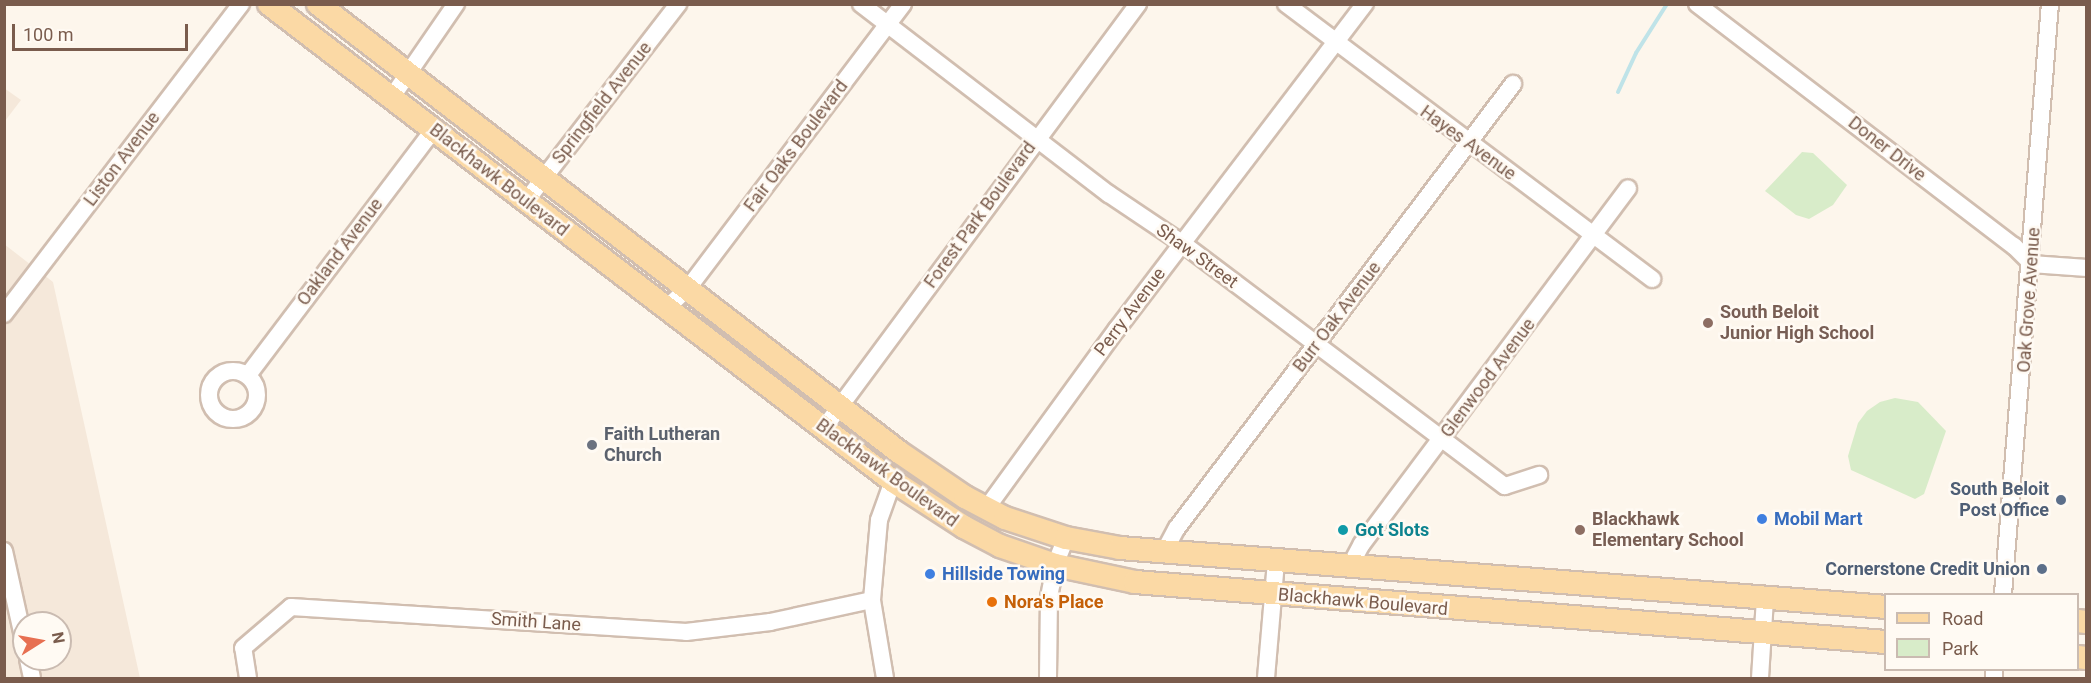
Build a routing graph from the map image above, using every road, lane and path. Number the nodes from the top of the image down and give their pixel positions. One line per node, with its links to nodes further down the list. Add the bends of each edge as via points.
1 (241, 4): 31 (street, Liston Avenue)
2 (269, 4): 17 (main road, Blackhawk Boulevard)
3 (318, 4): 15 (main road, Blackhawk Boulevard)
4 (456, 4): 15 (street)
5 (678, 4): 21 (street, Springfield Avenue)
6 (861, 4): 13 (street, Shaw Street)
7 (903, 4): 13 (street, Fair Oaks Boulevard)
8 (1138, 4): 19 (street, Forest Park Boulevard)
9 (1286, 4): 14 (street, Hayes Avenue)
10 (1365, 4): 14 (street, Perry Avenue)
11 (1697, 4): 26 (street, Doner Drive, via 2014,246)
12 (2050, 4): 26 (street, Oak Grove Avenue)
13 (888, 25): 19 (street, Shaw Street); 29 (street, Fair Oaks Boulevard)
14 (1336, 43): 20 (street, Hayes Avenue); 25 (street, Perry Avenue)
15 (408, 73): 17 (street); 21 (main road, Blackhawk Boulevard)
16 (1514, 84): 20 (street, Burr Oak Avenue)
17 (392, 97): 18 (main road, Blackhawk Boulevard)
18 (433, 130): 23 (main road, Blackhawk Boulevard); 33 (street, Oakland Avenue)
19 (1037, 138): 25 (street, Shaw Street); 34 (street, Forest Park Boulevard)
20 (1468, 144): 24 (street, Hayes Avenue); 32 (street, Burr Oak Avenue)
21 (545, 176): 23 (street, Springfield Avenue); 29 (main road, Blackhawk Boulevard)
22 (1628, 189): 24 (street, Glenwood Avenue)
23 (526, 201): 30 (main road, Blackhawk Boulevard)
24 (1595, 234): 28 (street, Hayes Avenue); 36 (street, Glenwood Avenue)
25 (1182, 243): 32 (street, Shaw Street); 39 (street, Perry Avenue)
26 (2032, 264): 27 (street); 46 (street, Oak Grove Avenue)
27 (2086, 268)
28 (1652, 279)
29 (689, 287): 30 (street, Fair Oaks Boulevard); 34 (main road, Blackhawk Boulevard)
30 (667, 308): 35 (main road, Blackhawk Boulevard)
31 (4, 314)
32 (1317, 344): 36 (street, Shaw Street); 42 (street, Burr Oak Avenue, via 1177,528)
33 (248, 375)
34 (840, 404): 35 (street, Forest Park Boulevard); 39 (main road, Blackhawk Boulevard, via 899,452)
35 (824, 428): 38 (main road, Blackhawk Boulevard)
36 (1442, 439): 37 (street, Shaw Street, via 1504,486); 45 (street, Glenwood Avenue, via 1362,544)
37 (1539, 475)
38 (893, 481): 44 (main road, Blackhawk Boulevard, via 1000,546); 49 (street, via 879,520)
39 (986, 509): 40 (main road, Blackhawk Boulevard)
40 (1066, 538): 42 (main road, Blackhawk Boulevard); 44 (street)
41 (5, 552): 51 (street)
42 (1164, 552): 43 (main road, Blackhawk Boulevard)
43 (1276, 562): 45 (main road, Blackhawk Boulevard); 47 (street)
44 (1054, 565): 47 (main road, Blackhawk Boulevard, via 1135,582); 56 (street, via 1049,597)
45 (1349, 568): 48 (main road, Blackhawk Boulevard)
46 (2003, 593)
47 (1271, 594): 52 (main road, Blackhawk Boulevard); 57 (street)
48 (1765, 598): 50 (main road, Blackhawk Boulevard); 52 (street)
49 (872, 600): 54 (street, Smith Lane, via 770,622 686,632 291,607 243,648); 55 (street)
50 (1884, 607)
51 (18, 611)
52 (1762, 632): 53 (main road, Blackhawk Boulevard); 58 (street)
53 (1884, 642)
54 (248, 678)
55 (885, 678)
56 (1048, 678)
57 (1266, 678)
58 (1760, 678)

